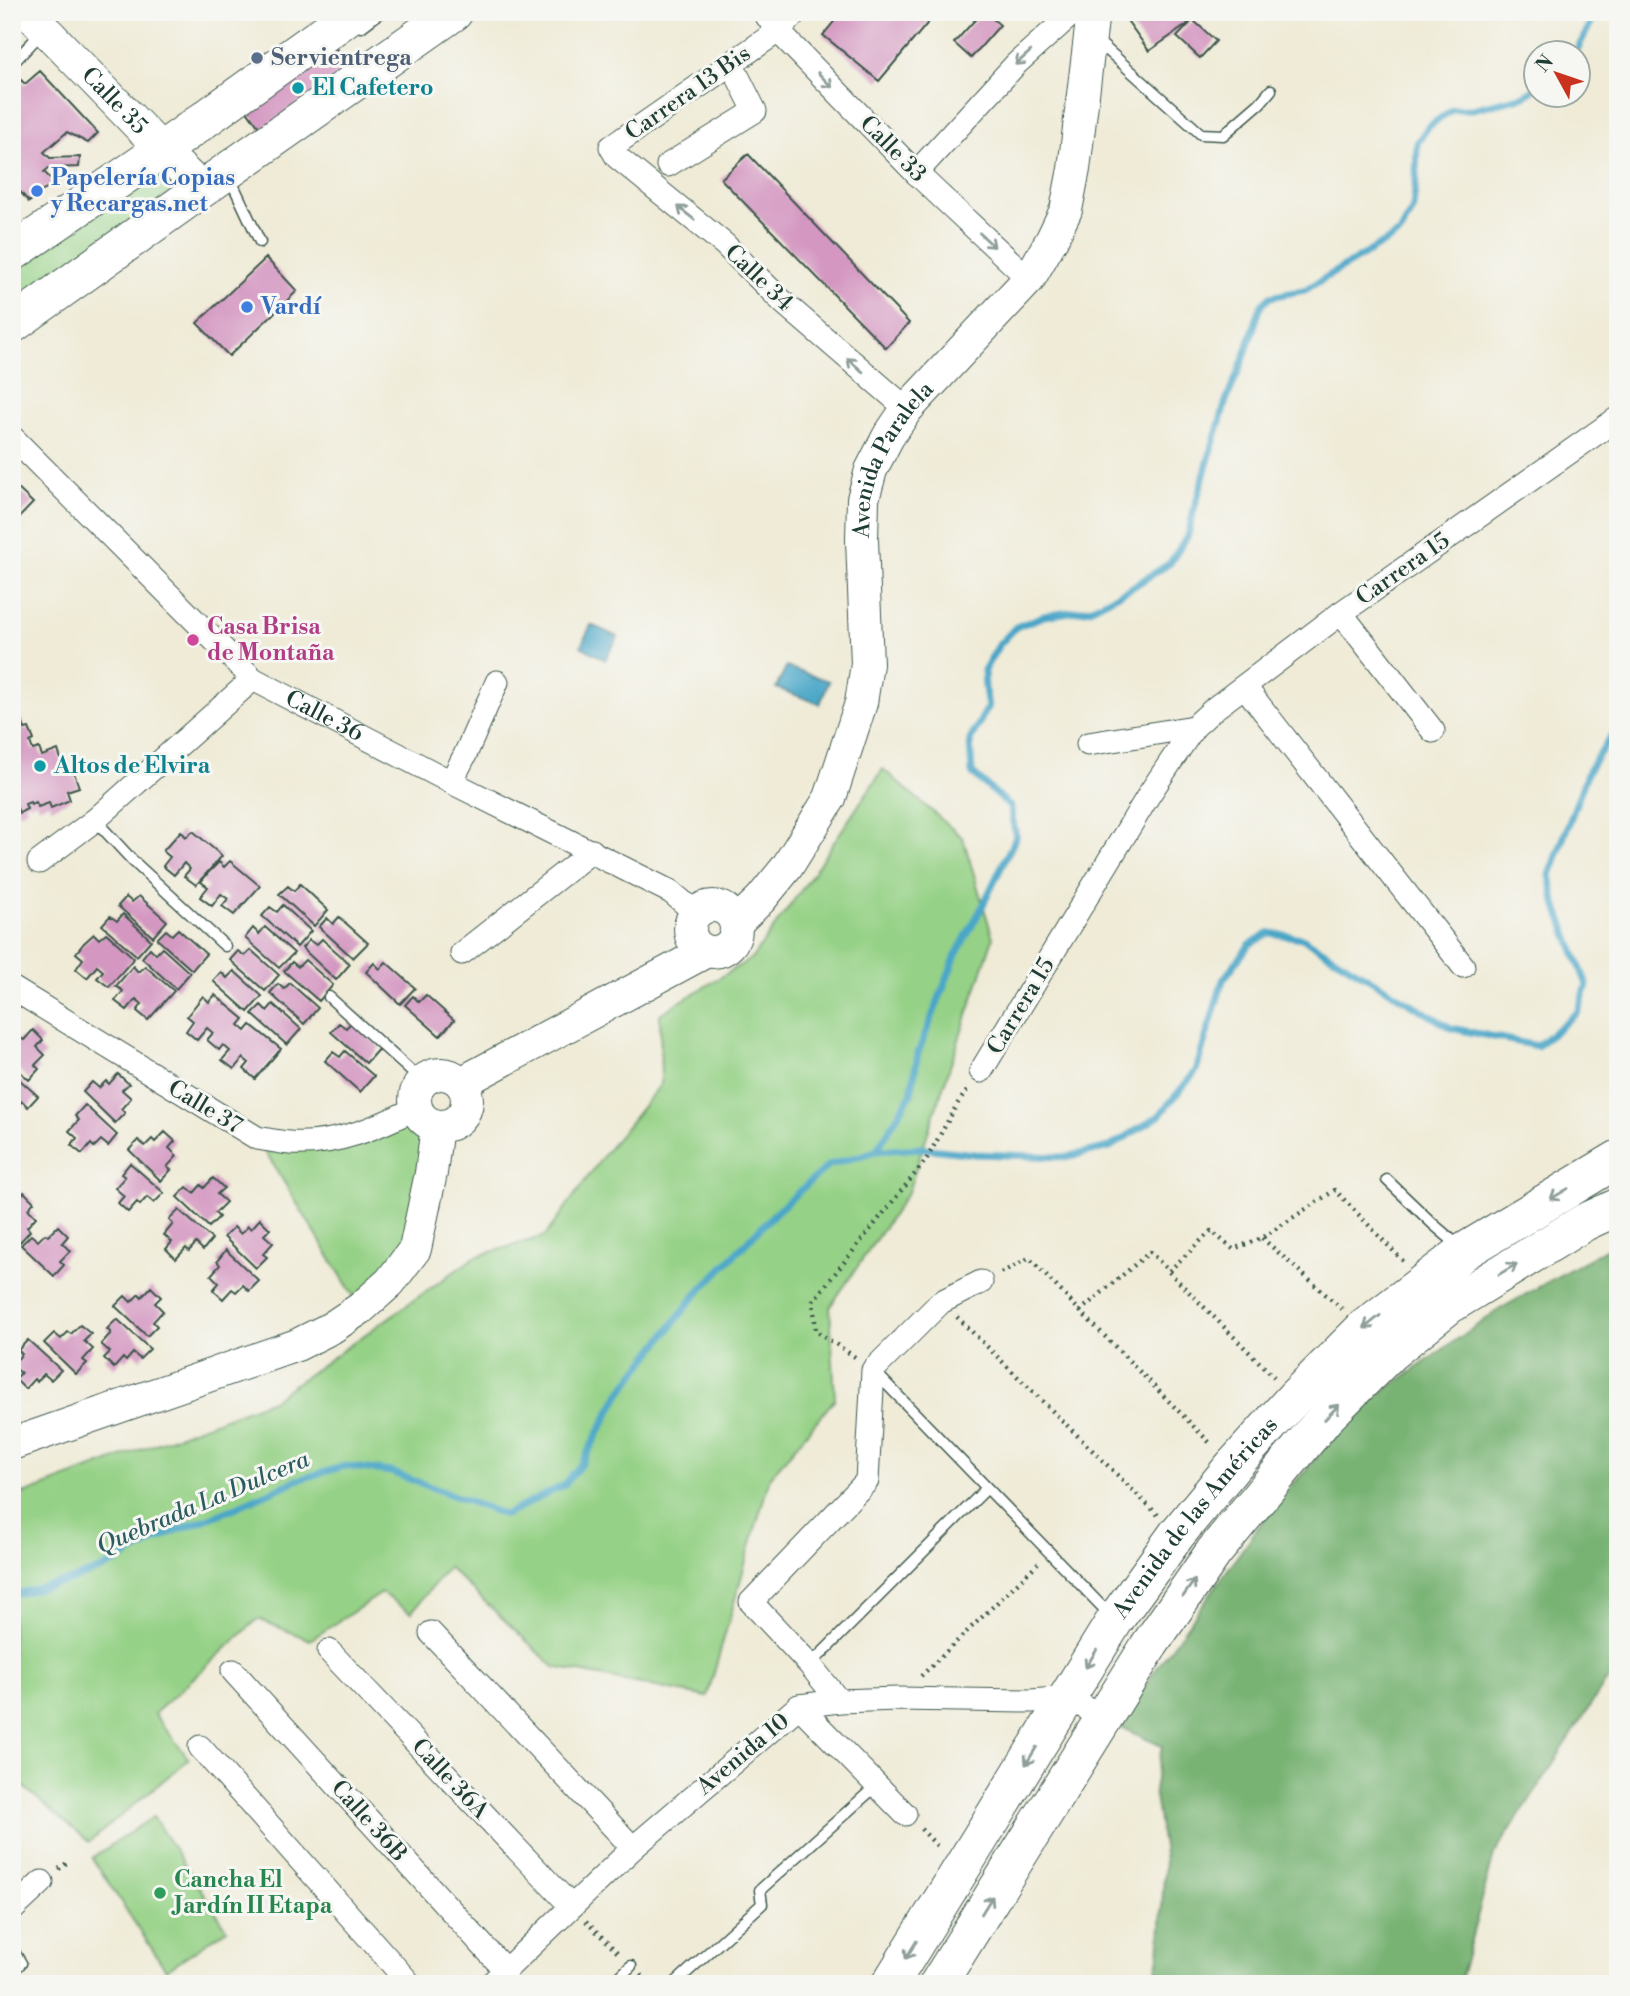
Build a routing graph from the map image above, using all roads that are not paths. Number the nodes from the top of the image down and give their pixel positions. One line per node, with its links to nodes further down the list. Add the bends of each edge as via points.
1 (382, 12): 7 (lane)
2 (454, 12): 14 (main road)
3 (764, 12): 8 (street, Calle 33)
4 (796, 12): 8 (street, Carrera 13 Bis)
5 (1085, 20): 11 (lane, via 1201,134 1223,135); 15 (street, one-way to 15, via 1016,64); 18 (main road, Avenida Paralela, via 1074,170 1066,210)
6 (36, 21): 10 (lane); 14 (main road, Calle 35)
7 (354, 22): 14 (main road, via 184,133)
8 (778, 31): 9 (street, Carrera 13 Bis); 15 (street, Calle 33, one-way to 15)
9 (731, 63): 12 (street, Carrera 13 Bis); 13 (street, via 755,111)
10 (12, 64)
11 (1271, 90)
12 (611, 147): 20 (street, Calle 34, one-way to 12, via 785,304 724,244 617,157)
13 (668, 165)
14 (187, 170): 16 (lane); 17 (main road); 19 (main road)
15 (916, 173): 18 (street, Calle 33, one-way to 18)
16 (260, 242)
17 (12, 253)
18 (1028, 279): 20 (main road, Avenida Paralela)
19 (12, 325)
20 (907, 409): 35 (main road, Avenida Paralela, via 871,470 863,499 867,664 861,703 830,798 787,867)
21 (1618, 418): 23 (street, Carrera 15)
22 (12, 438): 24 (street, Calle 36)
23 (1341, 613): 26 (street, Carrera 15); 28 (street)
24 (253, 679): 30 (street, Calle 36); 31 (street)
25 (496, 682): 30 (street)
26 (1245, 687): 27 (street, Carrera 15); 39 (street)
27 (1194, 727): 29 (street); 42 (street, Carrera 15)
28 (1433, 731)
29 (1088, 744)
30 (450, 782): 32 (street, Calle 36)
31 (95, 820): 33 (street); 36 (lane)
32 (592, 852): 34 (street, Calle 36, via 671,891); 38 (street)
33 (39, 862)
34 (696, 913): 35 (main road, via 722,907); 37 (main road, via 690,937)
35 (736, 923): 37 (main road, via 736,933 725,950)
36 (225, 946)
37 (705, 952): 43 (main road)
38 (461, 953)
39 (1463, 966)
40 (12, 988): 44 (street, Calle 37, via 257,1138 291,1143 333,1140 383,1125)
41 (329, 997): 44 (lane)
42 (981, 1071)
43 (461, 1083): 44 (main road, via 442,1074 432,1076); 44 (main road, via 467,1103 457,1120 448,1125)
44 (426, 1105): 51 (main road, via 431,1174 415,1249 390,1282 361,1308 297,1345)
45 (1618, 1159): 48 (main road, Avenida de las Américas, one-way to 48)
46 (1387, 1180): 48 (lane)
47 (1618, 1207): 61 (main road, Avenida de las Américas, one-way to 47, via 1214,1552 1325,1418 1391,1352 1448,1306)
48 (1465, 1251): 53 (main road, Avenida de las Américas, one-way to 53, via 1364,1328 1294,1398 1177,1534)
49 (981, 1282): 50 (street, via 942,1302)
50 (873, 1370): 52 (lane); 56 (street, via 867,1481 751,1602)
51 (12, 1444)
52 (987, 1489): 53 (lane); 56 (lane)
53 (1115, 1620): 58 (main road, Avenida de las Américas, one-way to 58)
54 (431, 1633): 65 (street)
55 (329, 1651): 67 (street, Calle 36A)
56 (810, 1665): 59 (street)
57 (233, 1671): 72 (street, Calle 36B)
58 (1066, 1698): 59 (street, Avenida 10); 61 (street); 76 (main road, Avenida de las Américas, one-way to 76)
59 (839, 1701): 60 (street, Avenida 10)
60 (799, 1706): 63 (street); 65 (street, Avenida 10)
61 (1104, 1717): 77 (main road, Avenida de las Américas, one-way to 61)
62 (200, 1747): 73 (street)
63 (876, 1786): 64 (street); 75 (lane, via 760,1890 762,1903)
64 (905, 1814)
65 (633, 1848): 67 (street, Avenida 10)
66 (42, 1882): 68 (street)
67 (571, 1906): 72 (street, Avenida 10)
68 (12, 1910)
69 (12, 1949): 71 (lane, via 21,1963)
70 (631, 1966): 74 (lane)
71 (12, 1972)
72 (498, 1977)
73 (410, 1984)
74 (612, 1984)
75 (674, 1984)
76 (891, 1984)
77 (938, 1984)

